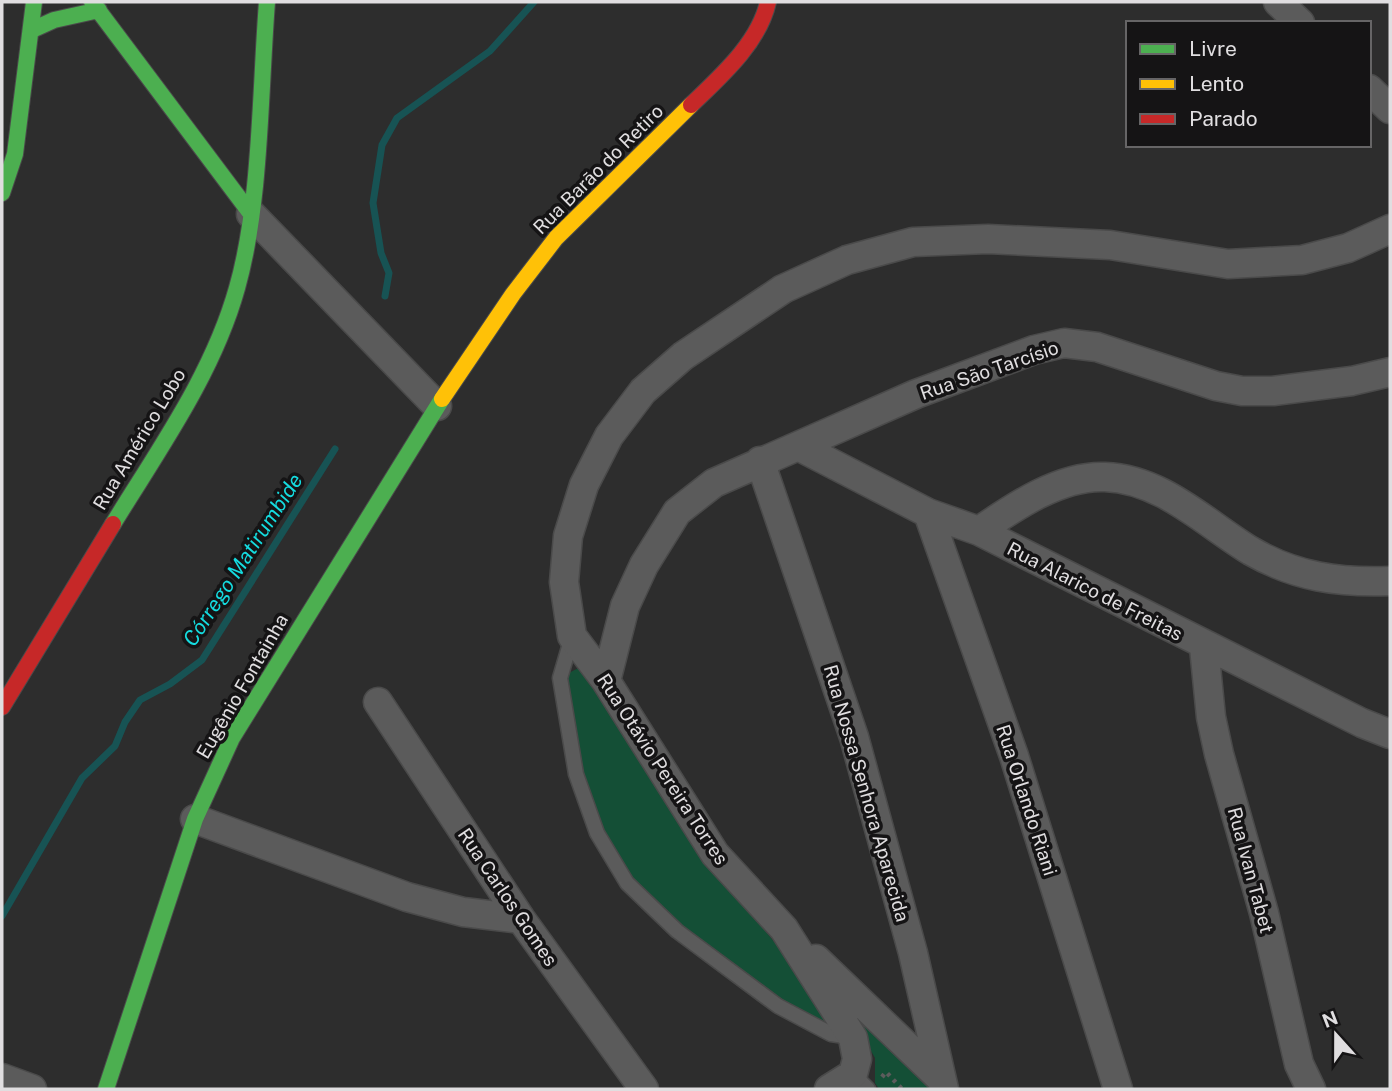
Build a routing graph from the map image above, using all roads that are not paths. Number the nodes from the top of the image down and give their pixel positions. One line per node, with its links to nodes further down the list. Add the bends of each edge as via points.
1 (34, 2): 7 (main road)
2 (267, 2): 9 (main road, Rua Américo Lobo)
3 (768, 2): 18 (main road, Rua Barão do Retiro, via 765,15 731,66 556,238)
4 (1278, 2): 6 (street)
5 (95, 6): 7 (main road); 12 (main road)
6 (1298, 21)
7 (32, 30): 14 (main road, via 15,154)
8 (1371, 91): 10 (street)
9 (259, 95): 11 (main road); 15 (main road, Rua Américo Lobo)
10 (1390, 109)
11 (246, 118)
12 (187, 132): 13 (main road); 15 (main road)
13 (214, 134)
14 (2, 193)
15 (251, 214): 18 (street); 28 (main road, Rua Américo Lobo, via 237,289 198,385)
16 (1390, 229): 24 (street, Rua Otávio Pereira Torres, via 1348,248 1302,260 1228,264 1110,245 988,239 914,242 847,260 783,289 682,356 643,391 608,436 584,485 568,536 564,582)
17 (1390, 372): 19 (street, Rua São Tarcísio, via 1352,382 1242,391 1216,387 1097,347 1064,343 916,394)
18 (437, 406): 32 (main road, Eugênio Fontainha, via 232,738)
19 (800, 447): 20 (street, Rua São Tarcísio); 21 (street, Rua Alarico de Freitas)
20 (760, 461): 26 (street, Rua São Tarcísio, via 714,483 677,512 625,606); 38 (street, Rua Nossa Senhora Aparecida, via 854,737 913,953)
21 (928, 513): 22 (street, Rua Alarico de Freitas); 42 (street, Rua Orlando Riani, via 1014,756)
22 (979, 531): 23 (street, via 1065,483 1104,476 1140,483 1181,503 1252,552 1299,573 1347,583); 25 (street, Rua Alarico de Freitas)
23 (1390, 581)
24 (572, 636): 26 (street, Rua Otávio Pereira Torres); 35 (lane, Rua Otávio Pereira Torres, via 560,678 576,774 597,833 627,883 677,930 778,1006 831,1034)
25 (1204, 647): 30 (street, Rua Alarico de Freitas); 43 (street, Rua Ivan Tabet, via 1219,754 1264,913 1299,1064)
26 (606, 681): 34 (street, Rua Otávio Pereira Torres, via 715,854)
27 (378, 702): 33 (street, Rua Carlos Gomes)
28 (2, 707)
29 (1390, 719): 30 (street)
30 (1362, 723): 31 (street, Rua Alarico de Freitas)
31 (1390, 734)
32 (195, 819): 33 (street, via 407,897 463,912); 40 (main road, Eugênio Fontainha)
33 (521, 919): 41 (street, Rua Carlos Gomes)
34 (784, 929): 35 (street, Rua Otávio Pereira Torres); 38 (street)
35 (853, 1038): 37 (street, via 857,1059)
36 (2, 1078): 39 (street)
37 (850, 1084)
38 (942, 1084)
39 (32, 1089)
40 (106, 1089)
41 (644, 1089)
42 (1118, 1089)
43 (1311, 1089)

